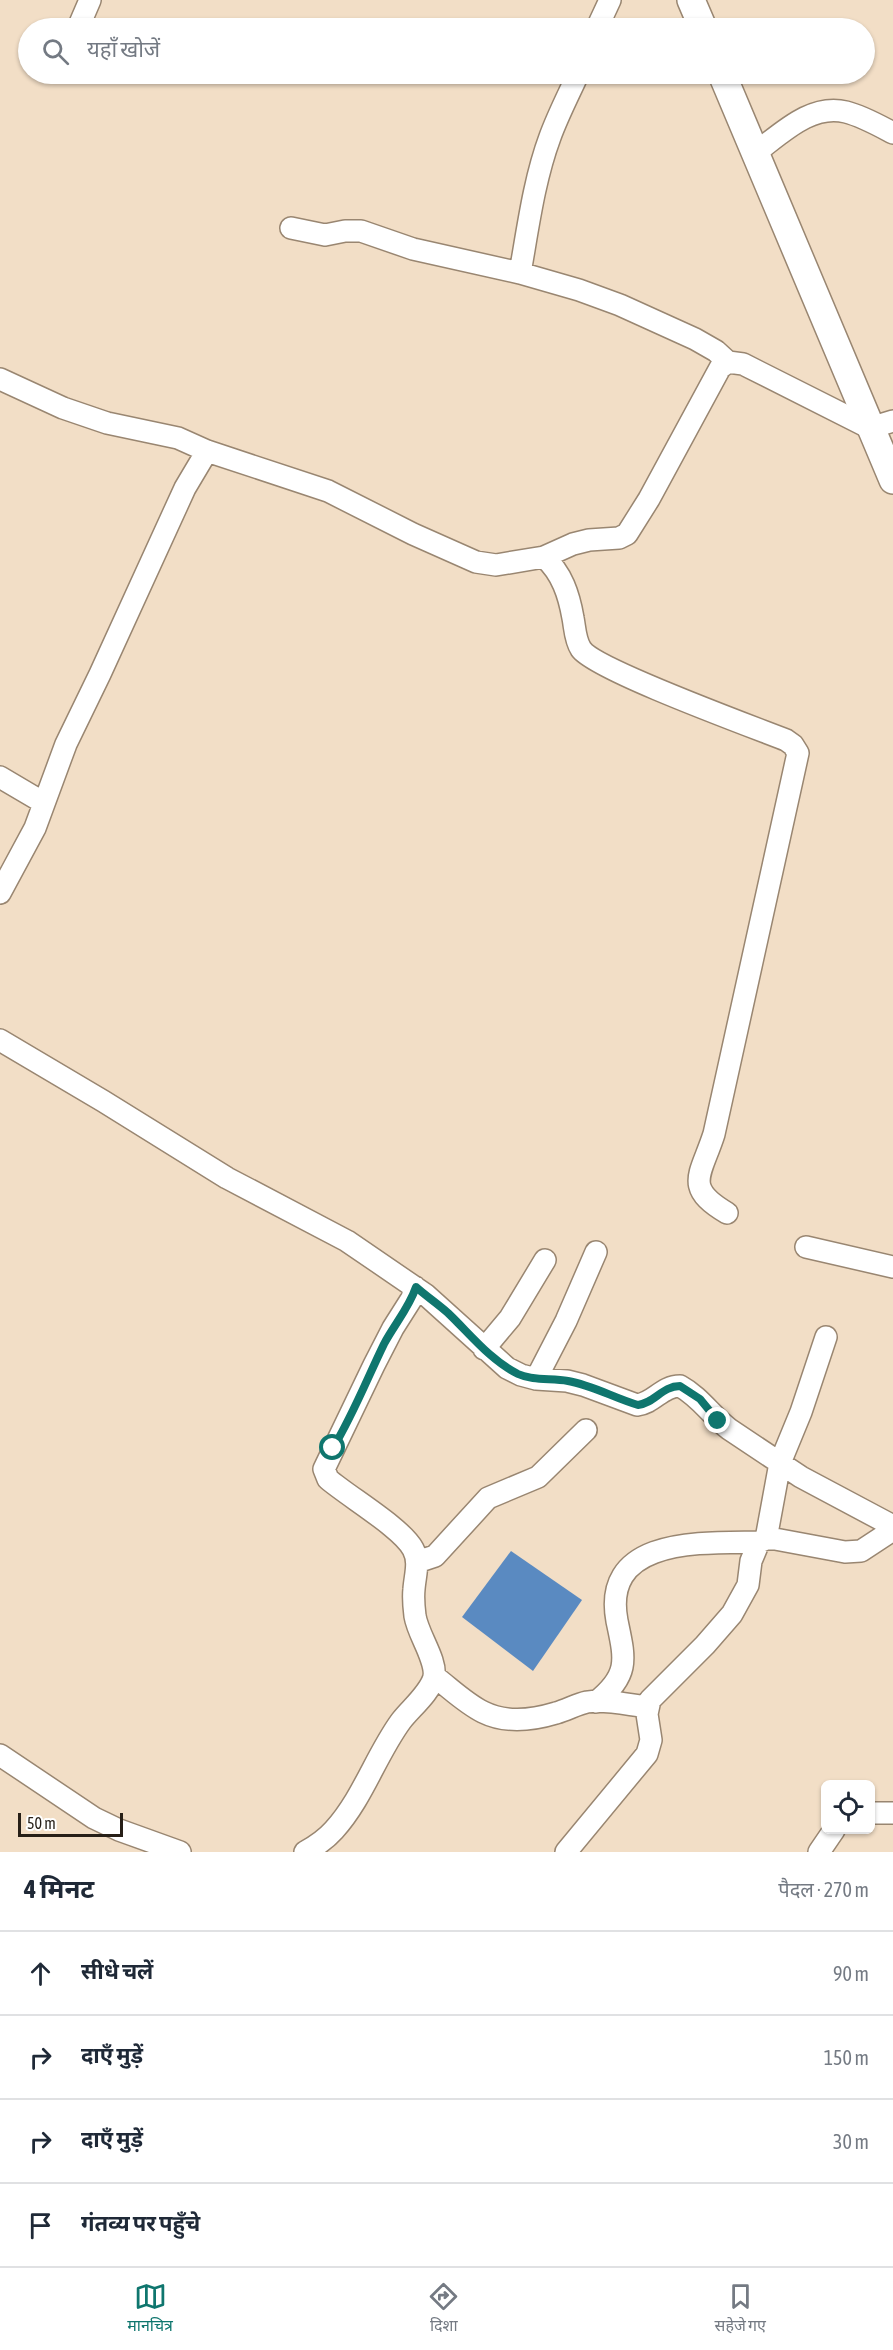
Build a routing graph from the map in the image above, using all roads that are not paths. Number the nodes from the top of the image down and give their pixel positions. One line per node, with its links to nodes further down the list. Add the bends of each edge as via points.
1 (90, 0): 4 (street)
2 (610, 0): 5 (street)
3 (691, 0): 6 (main road)
4 (82, 18)
5 (602, 18)
6 (699, 18)
7 (573, 84): 12 (street, via 544,153)
8 (726, 84): 10 (main road)
9 (893, 133): 10 (street, via 859,116 832,110 810,115)
10 (755, 153): 15 (main road)
11 (291, 228): 12 (street, via 325,235 361,231 424,252)
12 (520, 273): 13 (street, via 621,305 695,339)
13 (728, 362): 15 (street, via 743,364); 18 (street, via 720,368 627,534 573,544)
14 (0, 379): 16 (street, via 63,408 107,423 178,438)
15 (882, 424): 17 (main road)
16 (207, 451): 18 (street, via 328,491 476,562 496,565); 20 (street, via 185,488 66,744)
17 (893, 480)
18 (544, 557): 23 (street, via 561,578 577,640 587,656 786,740 798,753 714,1134 698,1184 701,1194)
19 (0, 777): 20 (street)
20 (44, 803): 21 (street)
21 (0, 893)
22 (0, 1040): 28 (street, via 227,1178 347,1241)
23 (727, 1213)
24 (806, 1247): 27 (street)
25 (597, 1252): 31 (street)
26 (545, 1260): 30 (street, via 510,1318)
27 (893, 1267)
28 (416, 1287): 30 (street); 36 (street, via 324,1469 328,1479 409,1542)
29 (826, 1337): 33 (street)
30 (484, 1349): 31 (street, via 507,1368)
31 (536, 1379): 33 (street, via 575,1383 638,1405 664,1389 680,1386 700,1399 718,1421)
32 (586, 1430): 36 (street, via 538,1477 488,1498 435,1556)
33 (780, 1463): 34 (street); 35 (street)
34 (893, 1528): 35 (street, via 870,1546 853,1552)
35 (763, 1540): 38 (street, via 677,1546 632,1563 616,1593 623,1643 621,1670); 39 (street, via 751,1561 748,1585 732,1614 650,1700)
36 (417, 1562): 37 (street, via 415,1616)
37 (434, 1676): 38 (street, via 478,1709 501,1717 538,1718); 43 (street, via 387,1742 348,1813 324,1840)
38 (596, 1702): 39 (street)
39 (633, 1705): 44 (street, via 651,1731 646,1754)
40 (0, 1755): 42 (street, via 94,1818)
41 (831, 1834): 45 (street)
42 (180, 1852)
43 (305, 1852)
44 (566, 1852)
45 (819, 1852)

